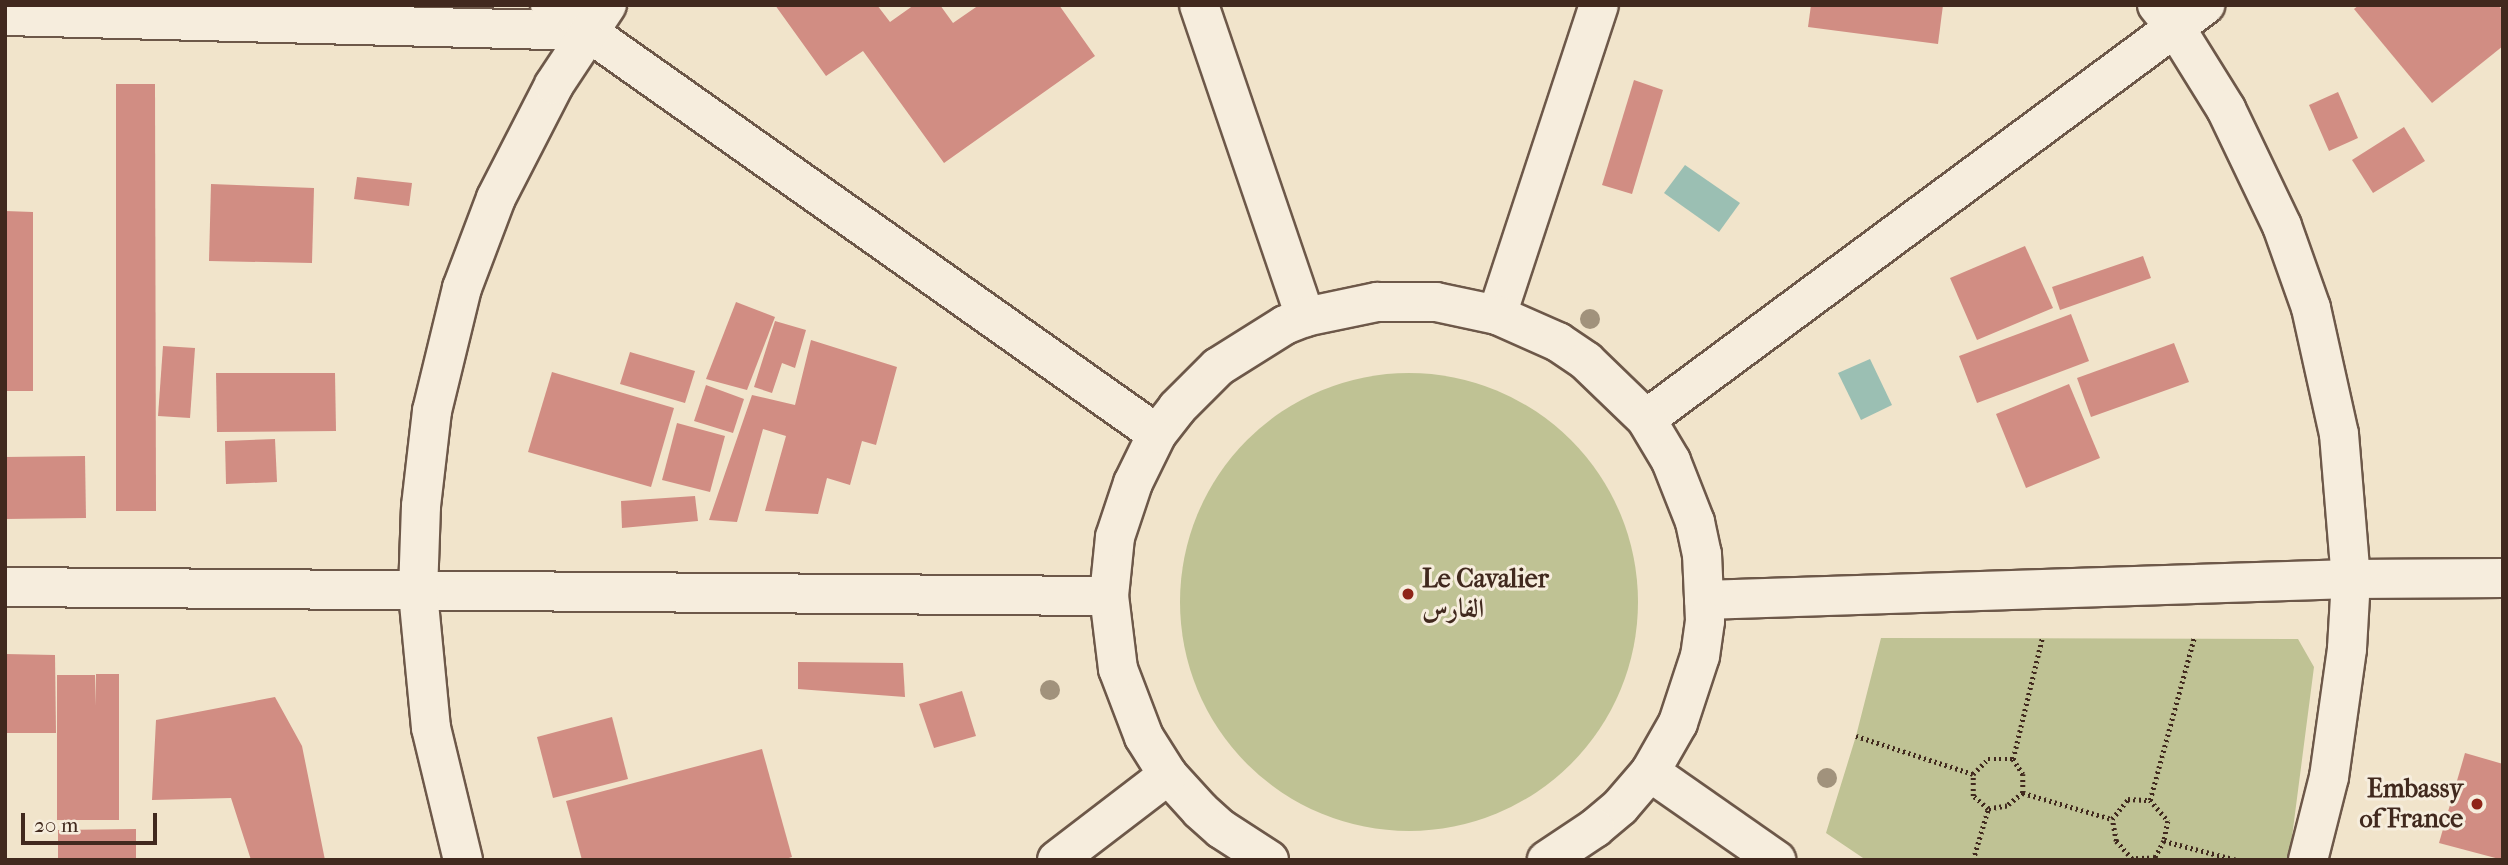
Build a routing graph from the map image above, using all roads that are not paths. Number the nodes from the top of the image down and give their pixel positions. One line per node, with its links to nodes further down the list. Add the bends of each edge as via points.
1 (550, 5): 7 (street)
2 (1199, 5): 9 (street)
3 (1599, 5): 8 (street)
4 (2205, 5): 6 (street)
5 (5, 16): 7 (street)
6 (2166, 16): 10 (street); 13 (street, via 2247,148 2282,226 2311,308 2339,434)
7 (598, 18): 11 (street); 15 (street, via 523,141 462,288 429,432)
8 (1497, 315): 9 (street, via 1446,304 1377,302); 10 (street, via 1558,342 1586,361)
9 (1305, 317): 11 (street, via 1219,368)
10 (1646, 419): 17 (street, via 1671,461 1695,522)
11 (1157, 434): 16 (street, via 1122,510)
12 (2503, 578): 13 (street)
13 (2351, 579): 17 (street); 25 (street, via 2337,734)
14 (5, 587): 15 (street)
15 (418, 592): 16 (street); 20 (street, via 431,728)
16 (1110, 596): 19 (street, via 1118,668 1129,704)
17 (1704, 600): 18 (street, via 1700,656 1691,690)
18 (1650, 772): 23 (street, via 1595,828); 24 (street)
19 (1168, 775): 21 (street); 22 (street, via 1222,829)
20 (463, 860)
21 (1057, 860)
22 (1269, 860)
23 (1547, 860)
24 (1776, 860)
25 (2308, 860)

